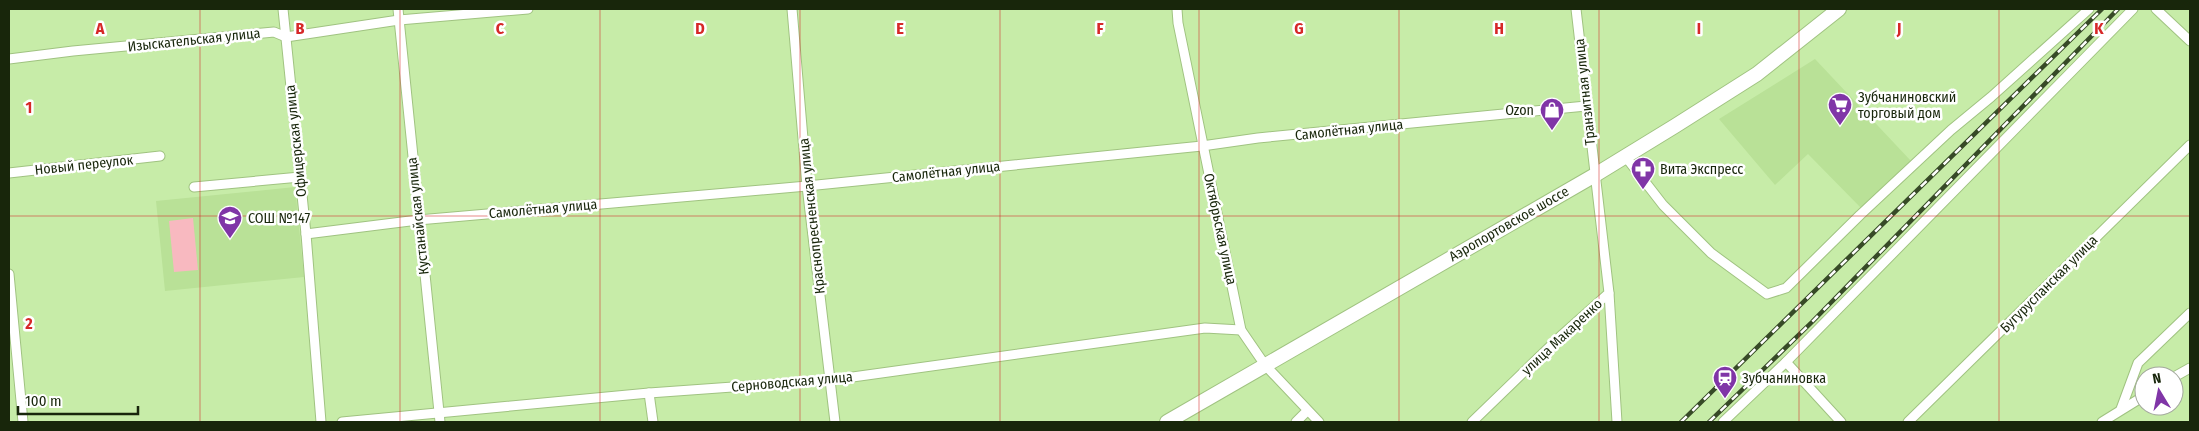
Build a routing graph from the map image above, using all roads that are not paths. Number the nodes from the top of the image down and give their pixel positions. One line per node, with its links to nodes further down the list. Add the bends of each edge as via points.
1 (283, 9): 12 (street, Офицерская улица)
2 (398, 9): 11 (street, Кустанайская улица)
3 (528, 9): 11 (street, Изыскательская улица)
4 (792, 9): 23 (street, Краснопресненская улица)
5 (1177, 9): 17 (street, Октябрьская улица)
6 (1576, 9): 15 (street, Транзитная улица)
7 (1839, 9): 19 (main road, Аэропортовское шоссе, via 1757,74)
8 (2089, 9): 19 (street, via 1951,130 1786,288 1767,294 1711,253 1662,205)
9 (2133, 9): 31 (street)
10 (2156, 9): 13 (street)
11 (399, 20): 12 (street, Изыскательская улица); 25 (street, Кустанайская улица)
12 (286, 37): 14 (street, Изыскательская улица, via 274,32); 22 (street, Офицерская улица)
13 (2190, 41)
14 (9, 60)
15 (1586, 106): 17 (street, Самолётная улица); 21 (street, Транзитная улица)
16 (2190, 145): 51 (street, Бугурусланская улица)
17 (1202, 146): 23 (street, Самолётная улица); 30 (street, Октябрьская улица)
18 (160, 156): 20 (street, Новый переулок)
19 (1625, 156): 21 (main road, Аэропортовское шоссе)
20 (9, 173)
21 (1595, 174): 28 (street, улица Макаренко); 32 (main road, Аэропортовское шоссе)
22 (300, 177): 24 (street); 26 (street, Офицерская улица)
23 (807, 186): 25 (street, Самолётная улица); 33 (street, Краснопресненская улица)
24 (194, 187)
25 (418, 220): 26 (street, Самолётная улица); 38 (street, Кустанайская улица)
26 (306, 234): 40 (street, Офицерская улица)
27 (9, 274): 39 (street)
28 (1609, 293): 47 (street, улица Макаренко); 48 (street)
29 (2190, 312): 36 (street, via 2138,362)
30 (1241, 330): 32 (street, Октябрьская улица); 33 (street, Серноводская улица, via 1205,328)
31 (1786, 362): 49 (street); 50 (street)
32 (1266, 365): 37 (street, Октябрьская улица); 44 (main road, Аэропортовское шоссе)
33 (831, 380): 34 (street, Серноводская улица); 43 (street, Краснопресненская улица)
34 (649, 394): 38 (street, Серноводская улица); 42 (street)
35 (2134, 402): 36 (street)
36 (2121, 409): 52 (street)
37 (1307, 411): 45 (street); 46 (street, Октябрьская улица)
38 (440, 418): 41 (street, Серноводская улица)
39 (23, 422)
40 (321, 422)
41 (342, 422)
42 (653, 422)
43 (835, 422)
44 (1167, 422)
45 (1296, 422)
46 (1319, 422)
47 (1472, 422)
48 (1617, 422)
49 (1723, 422)
50 (1841, 422)
51 (1908, 422)
52 (2102, 422)

